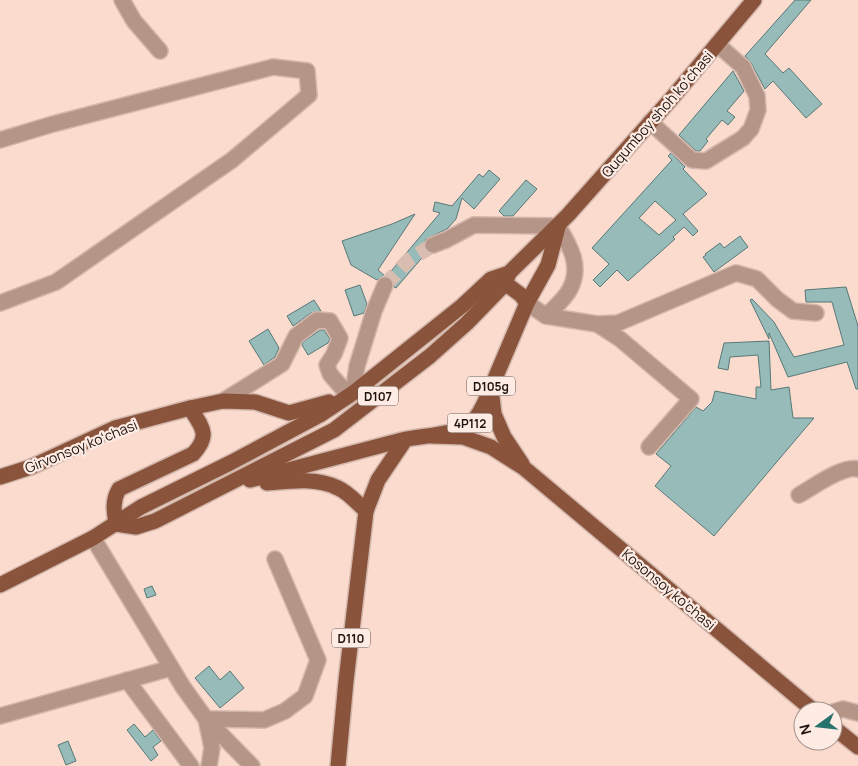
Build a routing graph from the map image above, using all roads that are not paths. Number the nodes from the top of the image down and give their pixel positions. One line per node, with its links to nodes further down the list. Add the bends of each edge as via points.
1 (122, 0): 4 (street, via 134,21)
2 (754, 0): 3 (main road, Ququmboy shoh koʻchasi / D107)
3 (717, 44): 5 (main road, Ququmboy shoh koʻchasi / D107); 5 (street, via 743,67 757,96 758,110 743,138 706,161 692,160)
4 (160, 51)
5 (650, 122): 7 (main road, Ququmboy shoh koʻchasi / D107)
6 (0, 140): 11 (street, via 273,67 307,71 309,95 232,160 56,282)
7 (558, 226): 8 (street, via 474,225); 9 (main road, D107); 12 (main road, D105g, via 548,265); 14 (street, via 572,250 576,273 570,291)
8 (433, 245)
9 (506, 275): 12 (main road); 17 (main road, D107, via 491,279 462,306); 26 (main road, D107, via 485,306 430,356 334,430)
10 (385, 285): 17 (street)
11 (0, 303)
12 (527, 303): 14 (street); 16 (main road, D105g)
13 (816, 313): 15 (street, via 793,311 757,279 736,274 618,323)
14 (546, 316): 15 (street)
15 (597, 324): 22 (street, via 620,339 691,399)
16 (491, 388): 20 (main road, 4P112, via 472,422); 23 (main road, D105g, via 494,414)
17 (349, 395): 18 (main road, Girvonsoy koʻchasi, via 290,413 254,402); 18 (street, via 330,374 327,365 340,338 330,321 316,320 296,336 282,364); 29 (main road, D107, via 320,415 141,507)
18 (222, 402): 19 (main road, Girvonsoy koʻchasi)
19 (190, 408): 25 (main road, Girvonsoy koʻchasi, via 115,428 31,467); 29 (main road, via 201,426 204,440 201,446 193,454 119,490 113,508)
20 (432, 436): 21 (main road); 23 (main road, D105g, via 463,437 491,447)
21 (405, 440): 26 (main road); 28 (main road, D110, via 378,480)
22 (649, 447)
23 (524, 468): 35 (main road, Kosonsoy ko’chasi / D105g)
24 (858, 469): 27 (street, via 844,469)
25 (0, 477)
26 (222, 487): 28 (main road, via 290,481 322,482 339,488); 29 (main road, D107, via 155,521 136,527)
27 (799, 495)
28 (366, 510): 45 (main road, D110)
29 (116, 524): 30 (main road, D107)
30 (93, 538): 32 (main road, D107); 33 (street)
31 (275, 559): 39 (street, via 318,660 305,696 285,711 264,720)
32 (0, 585)
33 (171, 668): 34 (street); 39 (street)
34 (127, 680): 38 (street); 42 (street)
35 (802, 701)
36 (843, 709): 37 (street)
37 (858, 713)
38 (0, 716)
39 (206, 719): 43 (street, via 212,748); 44 (street)
40 (843, 734): 41 (main road)
41 (858, 747)
42 (191, 766)
43 (209, 766)
44 (252, 766)
45 (338, 766)

